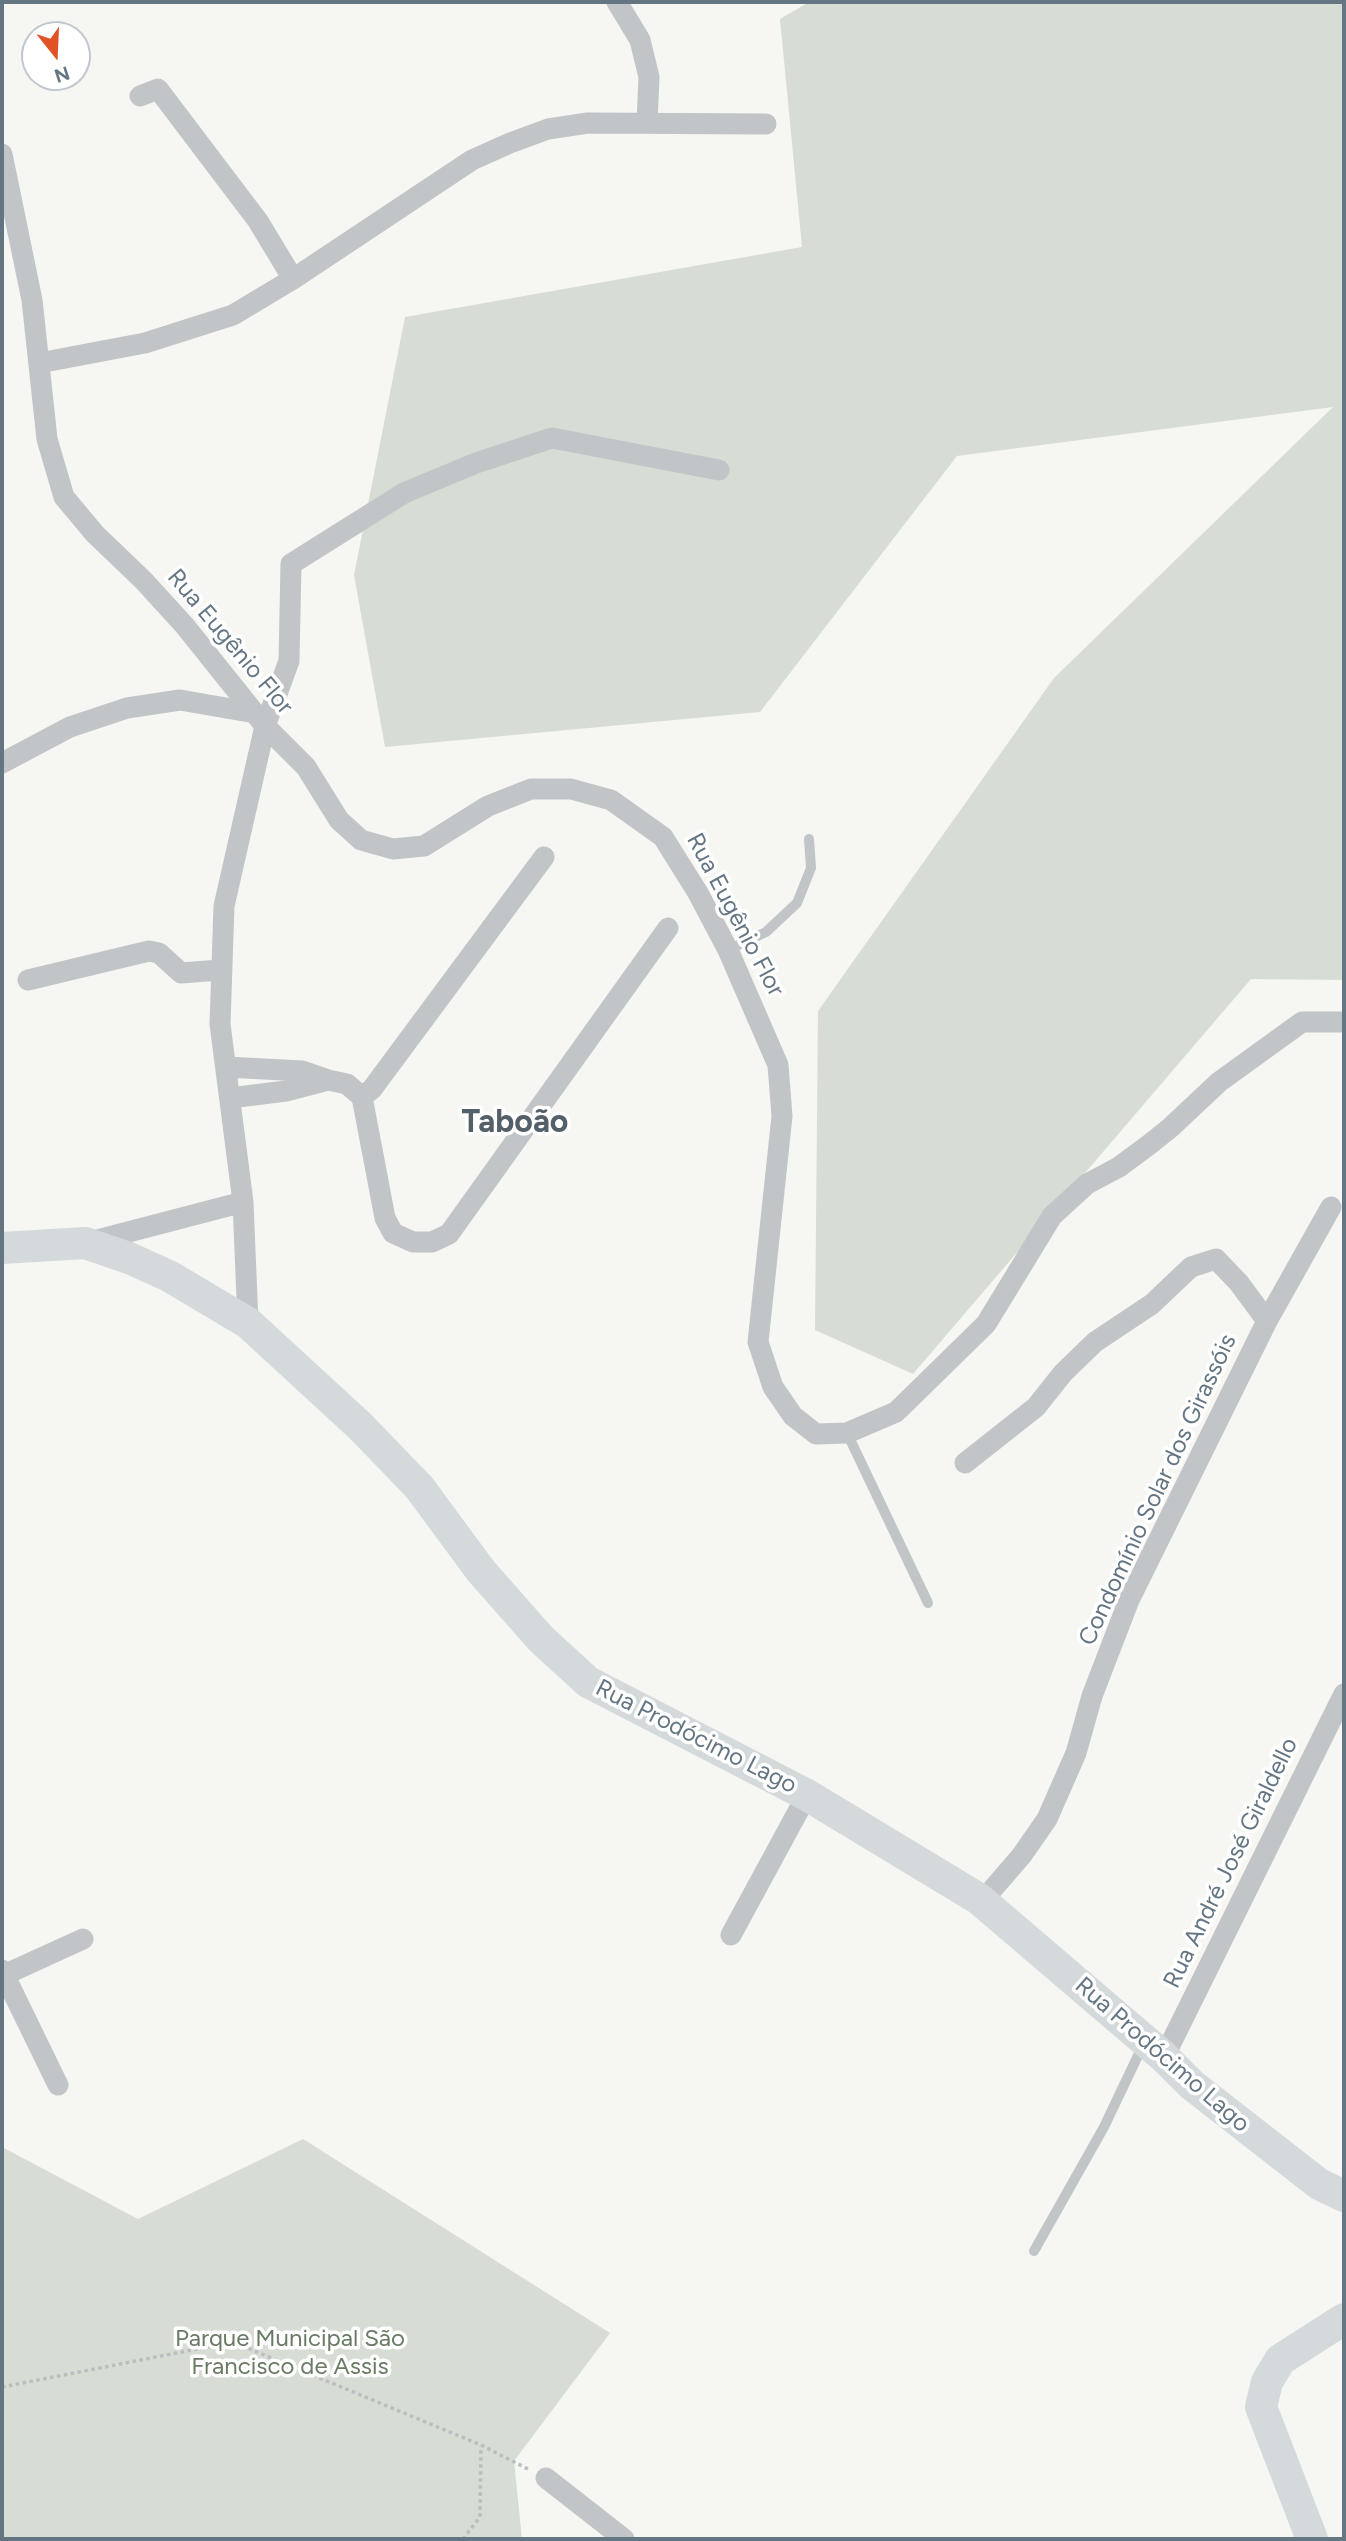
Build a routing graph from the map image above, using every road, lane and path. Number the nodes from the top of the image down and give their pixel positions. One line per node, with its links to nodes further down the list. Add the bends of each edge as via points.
1 (617, 2): 3 (street, via 640,40 649,77)
2 (140, 96): 6 (street, via 158,89 258,220)
3 (647, 123): 4 (street); 6 (street, via 588,123 548,129 510,143 472,160)
4 (766, 124)
5 (3, 167): 7 (street, Rua Eugênio Flor, via 32,300)
6 (293, 279): 7 (street, via 233,315 145,342)
7 (39, 363): 9 (street, Rua Eugênio Flor, via 47,439 64,498 169,608)
8 (719, 470): 9 (street, via 552,438 404,492 291,564 289,661)
9 (260, 719): 10 (street, via 180,699 127,708 70,727); 14 (street, Rua Eugênio Flor, via 306,767 339,820 361,840 393,849 424,846 488,806 531,789 571,789 611,800 663,836); 15 (street, via 224,906)
10 (2, 763)
11 (809, 839): 14 (lane, via 811,867 797,903 766,932)
12 (544, 857): 20 (street)
13 (668, 928): 20 (street, via 449,1234 432,1242 413,1242 393,1233 385,1218)
14 (728, 950): 28 (street, Rua Eugênio Flor, via 778,1065 782,1116 758,1342 773,1387 793,1416 816,1434)
15 (220, 970): 16 (street, via 181,973 159,953 149,951); 18 (street)
16 (28, 981)
17 (1344, 1022): 28 (street, Rua Eugênio Flor, via 1302,1022 1219,1082 1119,1167 1087,1184 1052,1216 986,1324 896,1412)
18 (226, 1067): 19 (street); 21 (street)
19 (284, 1081): 20 (street, via 302,1071 347,1084); 21 (street)
20 (362, 1097)
21 (230, 1098): 22 (street)
22 (243, 1202): 24 (street); 27 (street)
23 (1331, 1207): 26 (street, Condomínio Solar dos Girassóis)
24 (85, 1243): 25 (main road, Rua Prodócimo Lago); 27 (main road, Rua Prodócimo Lago, via 169,1276)
25 (2, 1248)
26 (1267, 1321): 29 (street, Condomínio Solar dos Girassóis, via 1216,1259 1191,1267 1152,1304 1095,1342 1036,1407); 33 (street, Condomínio Solar dos Girassóis, via 1129,1600 1076,1753 1047,1819 1022,1855)
27 (248, 1324): 32 (main road, Rua Prodócimo Lago, via 419,1487 498,1590 541,1639 588,1682)
28 (847, 1433): 30 (lane)
29 (965, 1463)
30 (928, 1603)
31 (1344, 1694): 37 (street, Rua André José Giraldello)
32 (807, 1795): 33 (main road, Rua Prodócimo Lago); 34 (street)
33 (979, 1899): 37 (main road, Rua Prodócimo Lago)
34 (731, 1935)
35 (83, 1939): 36 (street)
36 (3, 1974): 38 (street)
37 (1155, 2048): 39 (main road, Rua Prodócimo Lago, via 1224,2111 1320,2184); 40 (lane)
38 (58, 2085)
39 (1344, 2196)
40 (1034, 2251)
41 (1344, 2319): 47 (main road, via 1280,2360 1267,2382 1261,2407)
42 (2, 2387): 43 (path, via 233,2342)
43 (481, 2445): 44 (path); 45 (path, via 480,2517)
44 (546, 2478): 46 (street)
45 (463, 2539)
46 (624, 2539)
47 (1312, 2539)

